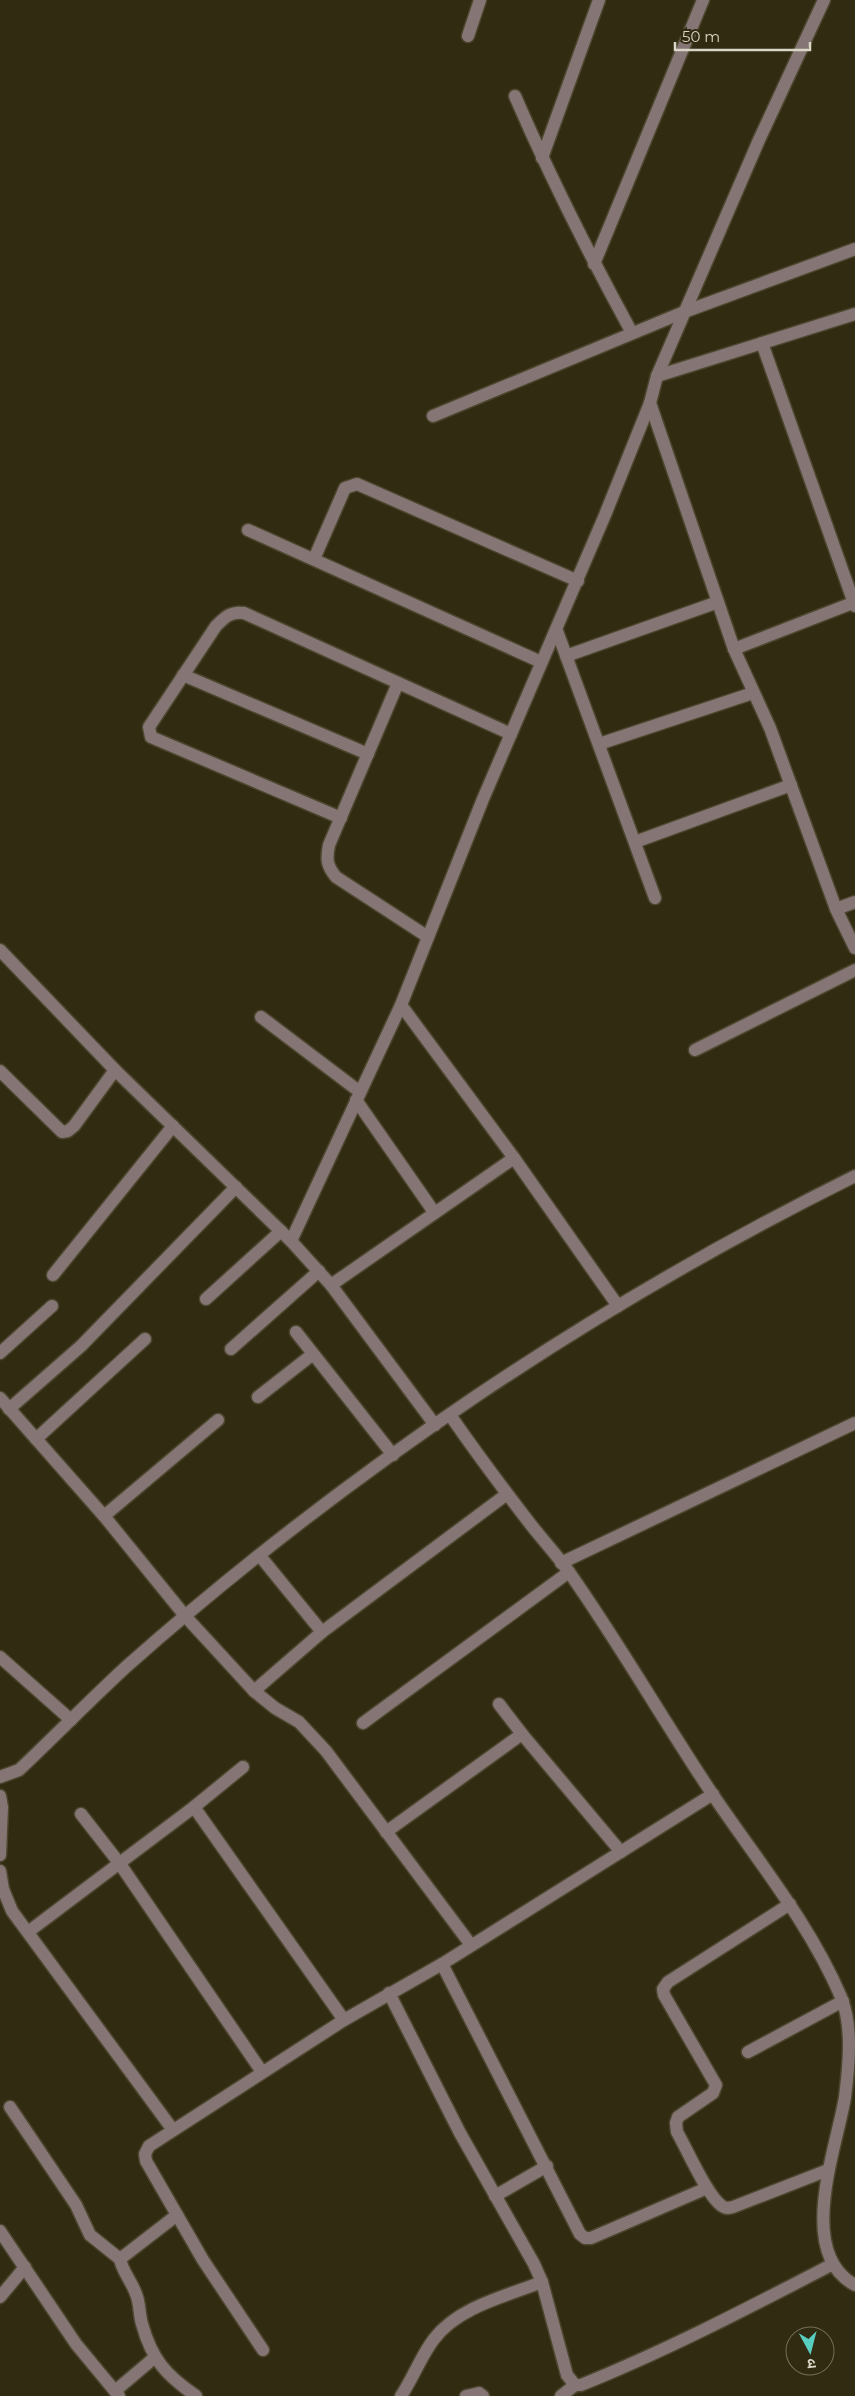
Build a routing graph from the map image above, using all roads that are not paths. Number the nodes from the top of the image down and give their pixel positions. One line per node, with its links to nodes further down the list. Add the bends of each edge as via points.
1 (480, 0): 5 (street)
2 (599, 0): 7 (street)
3 (703, 0): 9 (street)
4 (824, 0): 10 (street)
5 (468, 36)
6 (515, 96): 7 (street)
7 (542, 158): 9 (street)
8 (855, 249): 10 (street)
9 (594, 264): 12 (street)
10 (684, 312): 12 (street); 14 (street)
11 (855, 314): 13 (street)
12 (632, 333): 16 (street)
13 (762, 343): 14 (street); 21 (street)
14 (657, 376): 15 (street)
15 (650, 403): 19 (street); 20 (street)
16 (433, 416)
17 (248, 530): 18 (street)
18 (314, 559): 19 (street, via 345,488 357,484); 25 (street)
19 (578, 581): 22 (street)
20 (718, 602): 23 (street); 24 (street)
21 (855, 604): 23 (street)
22 (557, 630): 24 (street); 25 (street)
23 (734, 649): 28 (street)
24 (566, 656): 30 (street)
25 (542, 662): 29 (street)
26 (183, 675): 27 (street, via 216,626 235,612 244,613); 31 (street); 33 (street, via 149,726 151,737)
27 (398, 683): 29 (street); 31 (street)
28 (753, 692): 30 (street); 32 (street)
29 (511, 734): 38 (street)
30 (599, 744): 34 (street)
31 (368, 754): 33 (street)
32 (790, 785): 34 (street); 37 (street)
33 (341, 818): 38 (street, via 329,845 328,867 350,887)
34 (635, 842): 35 (street)
35 (655, 898)
36 (855, 902): 37 (street)
37 (836, 909): 39 (street)
38 (428, 937): 42 (street)
39 (855, 948)
40 (0, 950): 45 (street)
41 (855, 970): 44 (street)
42 (401, 1005): 47 (street); 49 (street)
43 (261, 1017): 47 (street)
44 (695, 1050)
45 (115, 1070): 46 (street, via 74,1126 62,1132); 48 (street)
46 (0, 1071)
47 (358, 1096): 52 (street); 54 (street)
48 (173, 1126): 51 (street); 56 (street)
49 (514, 1158): 52 (street); 60 (street)
50 (855, 1176): 60 (street, via 786,1210)
51 (236, 1187): 53 (street); 68 (street, via 81,1346)
52 (434, 1212): 57 (street)
53 (281, 1231): 54 (street); 58 (street)
54 (291, 1241): 55 (street)
55 (319, 1271): 57 (street); 63 (street)
56 (53, 1275)
57 (331, 1284): 72 (street)
58 (206, 1299)
59 (52, 1306): 64 (street)
60 (618, 1306): 69 (street)
61 (296, 1332): 65 (street)
62 (145, 1339): 73 (street)
63 (231, 1349)
64 (0, 1353)
65 (313, 1354): 66 (street); 74 (street)
66 (258, 1397)
67 (0, 1398): 68 (street)
68 (9, 1409): 73 (street)
69 (450, 1415): 72 (street); 75 (street)
70 (218, 1420): 76 (street)
71 (855, 1423): 78 (street)
72 (435, 1425): 74 (street)
73 (36, 1439): 76 (street)
74 (393, 1455): 77 (street)
75 (507, 1494): 78 (street); 80 (street)
76 (104, 1516): 79 (street)
77 (260, 1556): 79 (street); 80 (street)
78 (565, 1567): 85 (street); 89 (street)
79 (186, 1617): 82 (street); 84 (street)
80 (322, 1632): 82 (street)
81 (0, 1657): 84 (street)
82 (254, 1691): 93 (street, via 299,1722 326,1751)
83 (499, 1704): 86 (street)
84 (71, 1720): 88 (street, via 19,1770)
85 (363, 1723)
86 (522, 1734): 93 (street); 95 (street)
87 (243, 1767): 91 (street)
88 (0, 1777)
89 (713, 1794): 95 (street); 99 (street)
90 (0, 1796): 94 (street)
91 (194, 1807): 97 (street); 105 (street)
92 (81, 1814): 97 (street)
93 (386, 1832): 101 (street)
94 (1, 1835): 96 (street)
95 (621, 1852): 101 (street)
96 (0, 1854)
97 (120, 1864): 100 (street); 107 (street)
98 (0, 1871): 100 (street, via 12,1911)
99 (790, 1904): 104 (street); 113 (street, via 668,1982 663,1989 716,2085 713,2093 678,2118 676,2123 677,2132)
100 (28, 1932): 110 (street)
101 (472, 1945): 102 (street)
102 (442, 1964): 103 (street); 111 (street)
103 (389, 1994): 105 (street); 114 (street)
104 (843, 2001): 106 (street); 108 (street, via 848,2031)
105 (344, 2020): 107 (street)
106 (748, 2052)
107 (262, 2072): 110 (street)
108 (850, 2095): 112 (street)
109 (10, 2107): 117 (street, via 76,2205 90,2235)
110 (173, 2130): 115 (street, via 149,2146 145,2154)
111 (547, 2166): 113 (street, via 580,2234 585,2238); 114 (street)
112 (828, 2170): 113 (street, via 729,2208 720,2205); 118 (street, via 824,2231)
113 (707, 2188)
114 (494, 2196): 120 (street)
115 (177, 2215): 117 (street); 123 (street)
116 (0, 2231): 119 (street)
117 (120, 2259): 124 (street, via 138,2296 141,2323)
118 (833, 2264): 121 (street); 125 (street, via 628,2366)
119 (25, 2267): 122 (street); 126 (street, via 76,2344)
120 (542, 2282): 125 (street, via 567,2375); 127 (street, via 478,2308 446,2326 433,2340)
121 (855, 2285)
122 (0, 2297)
123 (263, 2350)
124 (154, 2358): 126 (street); 128 (street, via 175,2382)
125 (575, 2385): 131 (street)
126 (117, 2394)
127 (408, 2394)
128 (196, 2396)
129 (466, 2396): 130 (street, via 479,2393)
130 (483, 2396)
131 (561, 2396)

